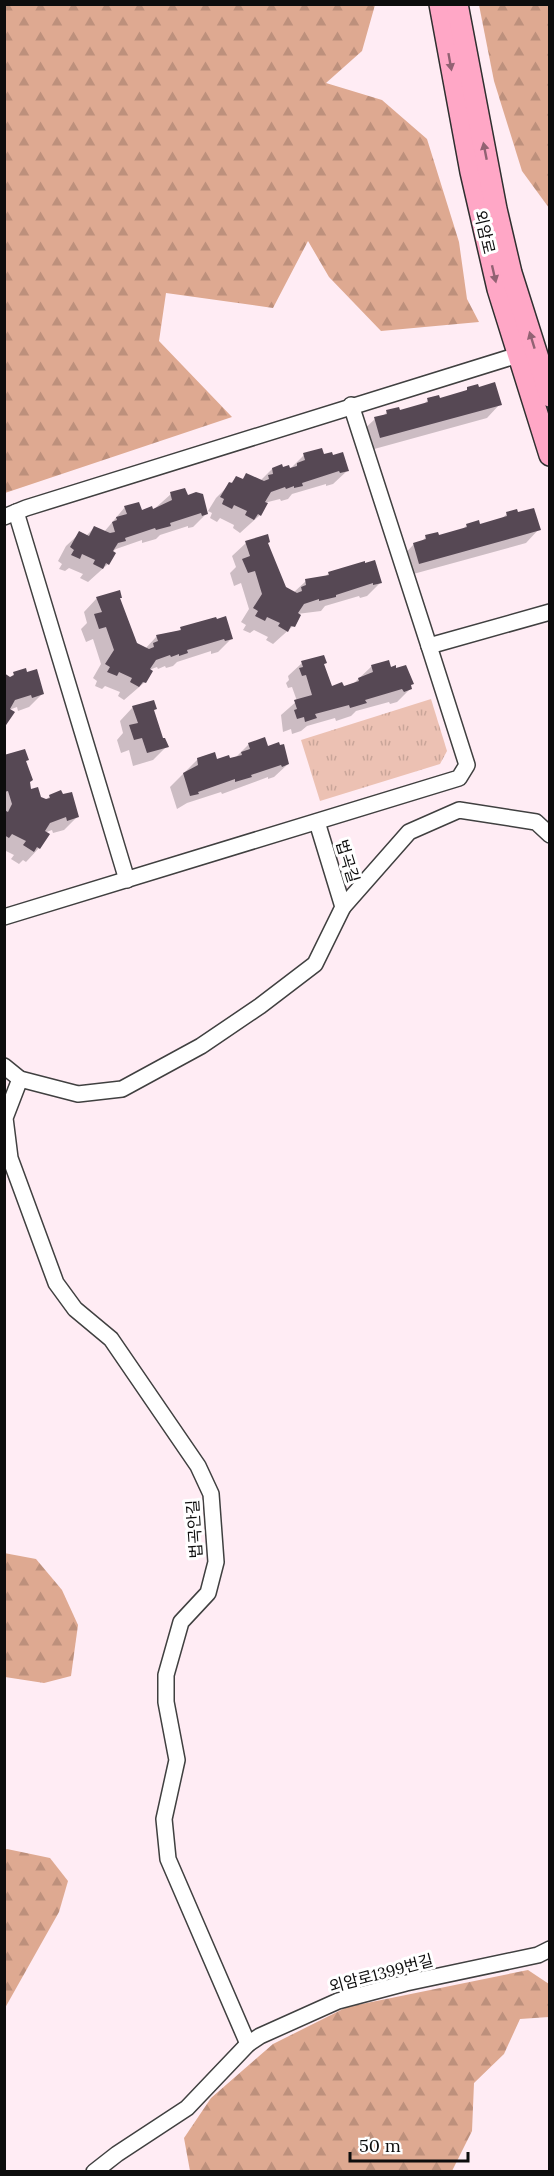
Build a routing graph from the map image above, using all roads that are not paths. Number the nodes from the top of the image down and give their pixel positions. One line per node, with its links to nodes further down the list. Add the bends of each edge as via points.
1 (440, 4): 3 (main road, 외암로, one-way to 3, via 486,241)
2 (458, 4): 4 (main road, 외암로, one-way to 2, via 511,273 496,209)
3 (518, 355): 5 (street); 6 (main road, 외암로)
4 (549, 396)
5 (351, 405): 7 (street); 9 (street, 법곡길)
6 (549, 456)
7 (10, 514): 12 (street)
8 (549, 612): 9 (street)
9 (429, 646): 10 (street, 법곡길, via 467,765 459,778)
10 (317, 822): 12 (street); 13 (street, 법곡길)
11 (549, 835): 13 (street, via 536,822 459,810 410,832)
12 (128, 880): 14 (street)
13 (343, 907): 16 (street, 법곡길, via 315,964 201,1046 122,1089 78,1094)
14 (4, 917)
15 (4, 1066): 16 (street, 법곡길)
16 (20, 1079): 18 (street, 법곡안길, via 5,1118 10,1158 56,1283 75,1309 111,1340 198,1466 211,1494 216,1562 208,1593 181,1622 166,1675 166,1702 177,1760 164,1820 168,1859)
17 (549, 1949): 18 (street, 외암로1399번길, via 338,2001)
18 (248, 2044): 19 (street, 외암로1399번길, via 187,2108)
19 (94, 2172)

